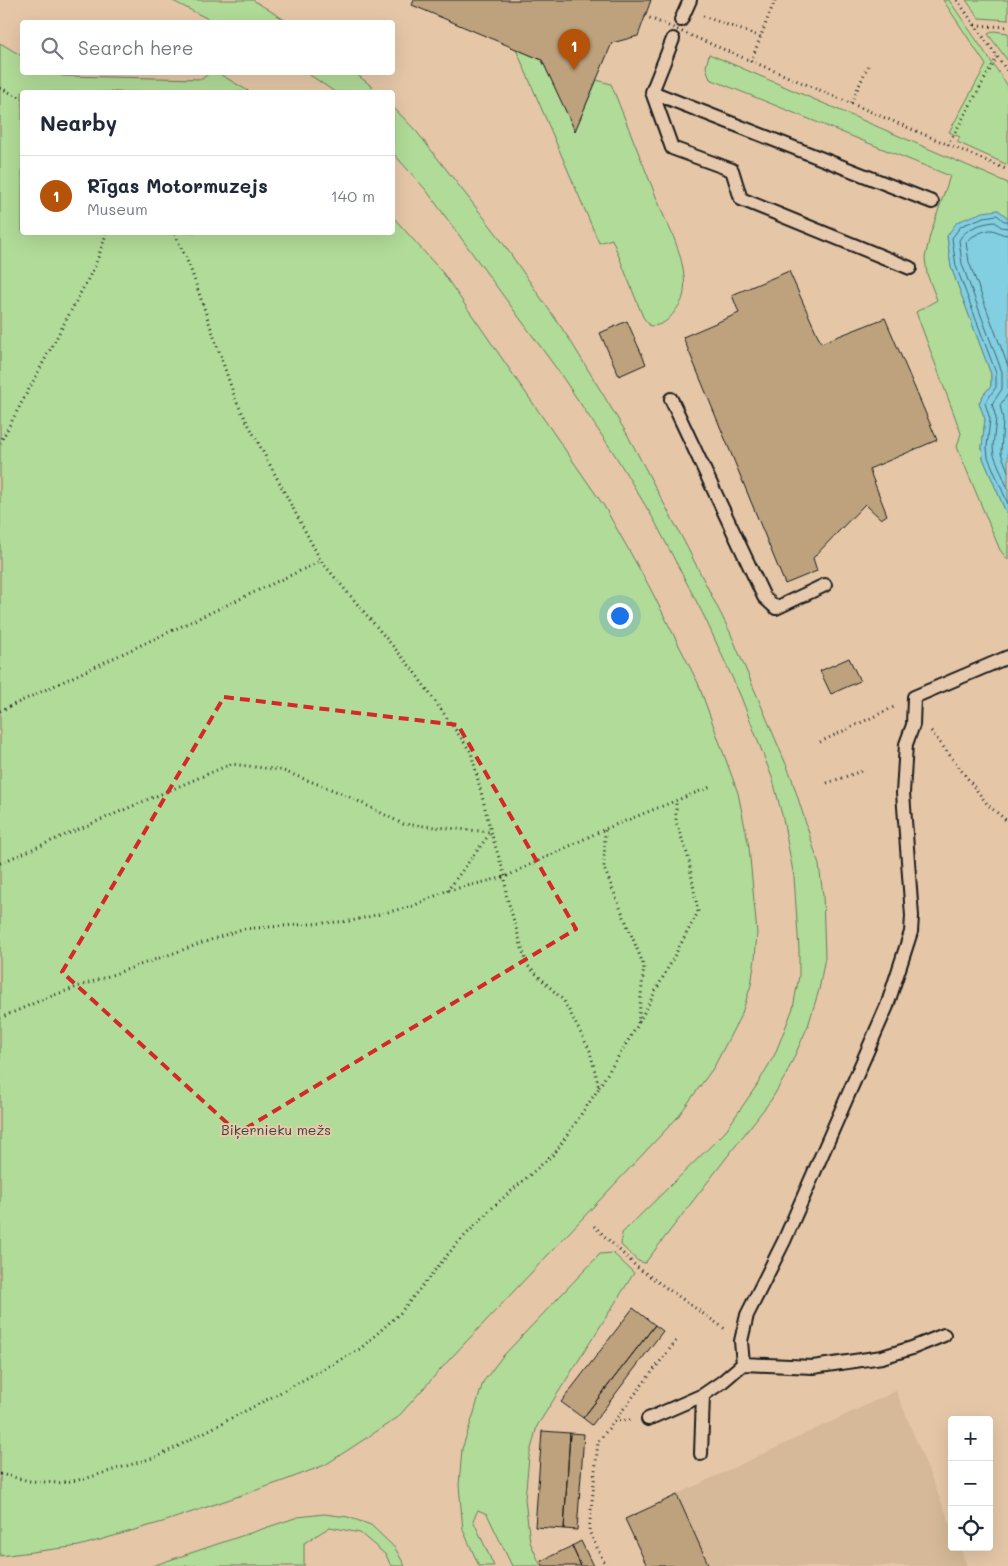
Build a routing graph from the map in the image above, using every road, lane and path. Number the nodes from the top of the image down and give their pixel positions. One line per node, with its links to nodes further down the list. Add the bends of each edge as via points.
1 (690, 0): 5 (lane)
2 (775, 0): 9 (path)
3 (957, 0): 7 (path)
4 (645, 16): 12 (path, bridge)
5 (681, 20)
6 (726, 24): 9 (path)
7 (974, 25): 8 (path); 11 (path)
8 (1008, 27)
9 (761, 37): 12 (path)
10 (673, 39): 16 (lane)
11 (997, 57): 14 (path); 19 (path)
12 (751, 61): 18 (path)
13 (868, 66): 18 (path)
14 (1008, 72)
15 (0, 88): 17 (path)
16 (652, 92): 21 (lane); 24 (lane, via 672,148 732,170 741,199)
17 (20, 97)
18 (851, 104): 19 (path)
19 (948, 145): 20 (path)
20 (1008, 170)
21 (932, 202)
22 (106, 235): 26 (path, via 95,266)
23 (175, 235): 27 (path, via 190,267 236,401)
24 (910, 268)
25 (671, 399): 28 (lane, via 764,597 776,608)
26 (0, 443)
27 (321, 561): 31 (path); 40 (path, via 413,670 471,752)
28 (825, 585)
29 (1008, 657): 30 (lane)
30 (914, 697): 32 (lane); 33 (path)
31 (0, 711)
32 (914, 713): 38 (path, via 988,805); 50 (lane, via 906,744 903,793 911,932 887,1006 784,1241 747,1315)
33 (820, 742)
34 (862, 771): 35 (path)
35 (827, 783)
36 (710, 788): 37 (path)
37 (676, 801): 39 (path); 45 (path, via 676,822 688,856 698,912)
38 (1008, 822)
39 (605, 829): 42 (path); 45 (path, via 604,868 644,966)
40 (491, 832): 41 (path, via 403,824 346,794 281,770 231,764); 42 (path); 43 (path)
41 (0, 863)
42 (505, 877): 43 (path); 46 (path, via 506,894 527,965 564,1002 590,1051)
43 (446, 891): 44 (path, via 413,906 351,922 242,928 46,998)
44 (0, 1018)
45 (638, 1025): 46 (path)
46 (599, 1088): 55 (path, via 555,1153 494,1206 454,1247 400,1313 360,1349 159,1456 84,1480 58,1483)
47 (594, 1226): 50 (path, via 638,1268)
48 (944, 1335): 51 (lane, via 882,1356 813,1367)
49 (676, 1341): 56 (path, via 598,1442 589,1531)
50 (741, 1341): 51 (lane)
51 (743, 1364): 52 (lane)
52 (703, 1396): 53 (lane); 54 (lane)
53 (648, 1419)
54 (701, 1454)
55 (0, 1474)
56 (606, 1566)

